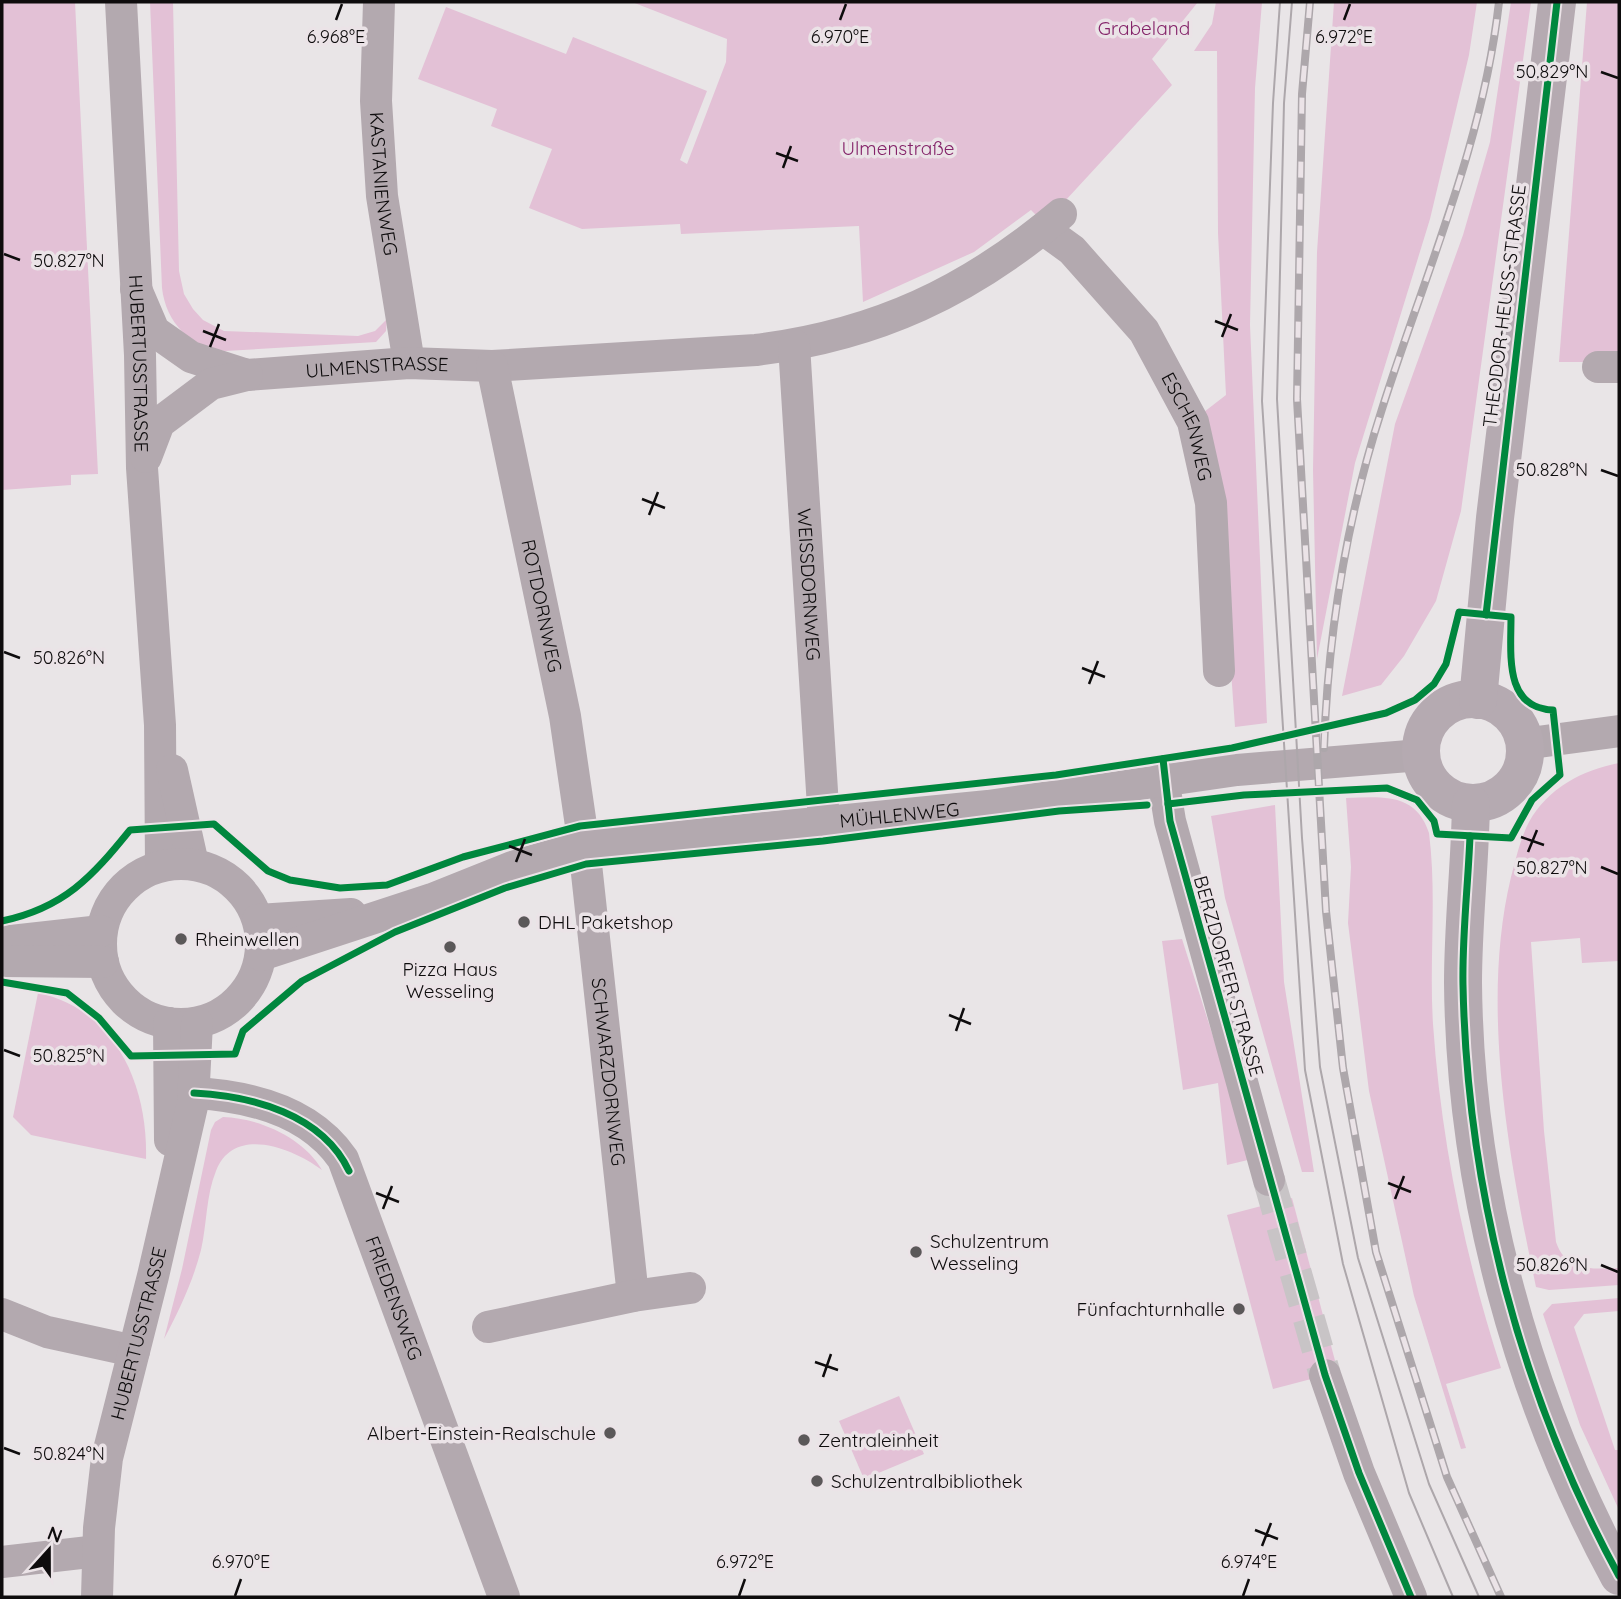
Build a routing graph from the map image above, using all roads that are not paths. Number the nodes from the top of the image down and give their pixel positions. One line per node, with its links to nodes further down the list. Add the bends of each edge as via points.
1 (121, 2): 5 (street, HUBERTUSSTRASSE)
2 (379, 2): 7 (street, KASTANIENWEG, via 376,101 382,196)
3 (1557, 2): 12 (main road, THEODOR-HEUSS-STRASSE)
4 (1052, 222): 6 (street, ULMENSTRASSE, via 985,271 923,305 871,327); 11 (street, ESCHENWEG, via 1144,331 1193,422 1210,503)
5 (136, 289): 9 (street, ULMENSTRASSE, via 154,331 191,357); 10 (street, HUBERTUSSTRASSE)
6 (794, 345): 8 (street, ULMENSTRASSE); 19 (street, WEISSDORNWEG)
7 (409, 363): 8 (street, ULMENSTRASSE); 9 (street, ULMENSTRASSE)
8 (492, 366): 20 (street, ROTDORNWEG, via 565,716)
9 (247, 376): 10 (street, ULMENSTRASSE, via 211,384 159,423)
10 (142, 468): 13 (street, HUBERTUSSTRASSE)
11 (1219, 671)
12 (1478, 699): 15 (main road, via 1510,714); 16 (main road, via 1449,705 1437,713 1424,733)
13 (160, 724): 21 (street, HUBERTUSSTRASSE); 22 (street, HUBERTUSSTRASSE)
14 (1619, 731): 15 (street)
15 (1524, 744): 18 (main road, via 1525,760 1511,787 1493,800)
16 (1421, 755): 17 (street, MÜHLENWEG); 18 (main road, via 1425,774 1436,789)
17 (1163, 778): 19 (street, MÜHLENWEG, via 988,806); 31 (street, BERZDORFER STRASSE, via 1170,821)
18 (1471, 804): 41 (main road, via 1463,985 1485,1193 1528,1366 1578,1496)
19 (824, 823): 20 (street, MÜHLENWEG)
20 (584, 846): 23 (street, MÜHLENWEG); 34 (street, SCHWARZDORNWEG)
21 (193, 864): 22 (street); 24 (street, via 234,883)
22 (161, 866): 26 (street, via 146,871 120,891 111,905)
23 (388, 912): 24 (street, MÜHLENWEG); 27 (street, MÜHLENWEG)
24 (258, 920): 27 (street)
25 (2, 942): 26 (street)
26 (102, 947): 28 (street); 29 (street, via 108,977 126,1003 153,1020)
27 (261, 955): 29 (street, via 244,994 223,1012)
28 (2, 961)
29 (183, 1023): 30 (street, HUBERTUSSTRASSE); 32 (street, HUBERTUSSTRASSE)
30 (194, 1094): 32 (street, HUBERTUSSTRASSE); 43 (street, FRIEDENSWEG, via 249,1100 291,1115 323,1136 343,1159)
31 (1269, 1180)
32 (170, 1194): 37 (street, HUBERTUSSTRASSE)
33 (691, 1288): 34 (street)
34 (633, 1296): 36 (street)
35 (2, 1314): 37 (street, via 47,1332)
36 (488, 1327)
37 (134, 1351): 39 (street, HUBERTUSSTRASSE, via 107,1458)
38 (1325, 1375): 44 (street)
39 (98, 1551): 40 (street); 42 (street, HUBERTUSSTRASSE)
40 (2, 1562)
41 (1619, 1576)
42 (97, 1597)
43 (504, 1597)
44 (1411, 1597)

